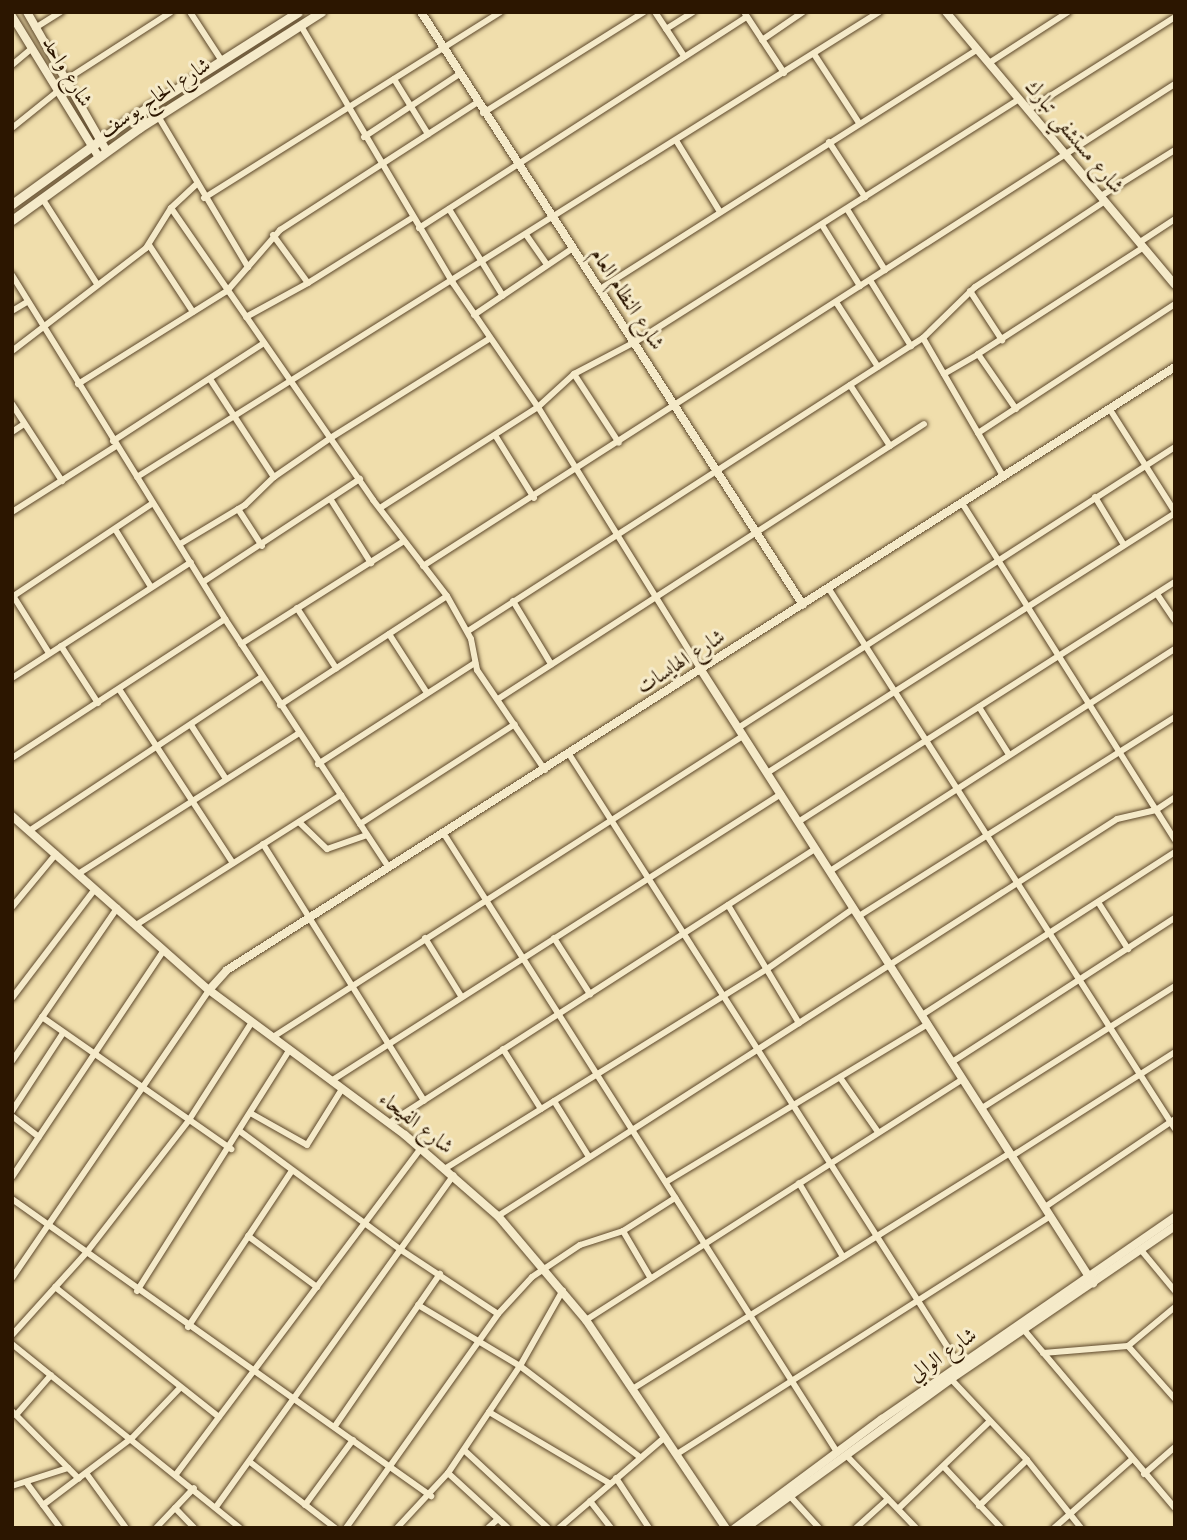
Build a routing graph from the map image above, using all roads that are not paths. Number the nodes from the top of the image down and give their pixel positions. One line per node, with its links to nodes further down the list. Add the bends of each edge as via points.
1 (27, 12): 20 (street, شارع واحد)
2 (61, 12): 20 (street)
3 (171, 12): 34 (street)
4 (190, 12): 28 (street)
5 (298, 12): 28 (main road, شارع الحاج يوسف)
6 (321, 12): 19 (main road, شارع الحاج يوسف)
7 (421, 12): 24 (street, شارع النظام العام)
8 (501, 12): 24 (street)
9 (644, 12): 42 (street)
10 (655, 12): 21 (street)
11 (693, 12): 21 (street)
12 (803, 12): 22 (street)
13 (879, 12): 26 (street)
14 (946, 12): 25 (street, شارع مستشفي تبارك)
15 (1068, 12): 29 (street)
16 (745, 15): 22 (street); 27 (street)
17 (12, 16): 23 (street, شارع واحد)
18 (1175, 17): 41 (street)
19 (301, 26): 40 (street); 43 (main road, شارع الحاج يوسف)
20 (35, 28): 34 (street, شارع واحد)
21 (666, 29): 27 (street)
22 (762, 40): 31 (street)
23 (32, 48): 30 (street); 36 (street, شارع واحد)
24 (443, 48): 32 (street, شارع النظام العام); 33 (street)
25 (977, 50): 29 (street, شارع مستشفي تبارك); 44 (street)
26 (814, 54): 31 (street); 44 (street)
27 (684, 56): 56 (street)
28 (222, 61): 48 (main road, شارع الحاج يوسف)
29 (989, 63): 37 (street, شارع مستشفي تبارك)
30 (12, 65)
31 (784, 73): 49 (street)
32 (458, 75): 38 (street, شارع النظام العام); 39 (street)
33 (394, 79): 39 (street); 40 (street)
34 (64, 81): 48 (street, شارع واحد)
35 (1175, 84): 54 (street)
36 (58, 91): 45 (street); 51 (street, شارع واحد)
37 (1019, 99): 41 (street, شارع مستشفي تبارك); 58 (street)
38 (476, 103): 42 (street, شارع النظام العام); 46 (street)
39 (411, 106): 46 (street); 47 (street)
40 (346, 108): 47 (street); 60 (street)
41 (1028, 110): 54 (street, شارع مستشفي تبارك)
42 (483, 113): 56 (street, شارع النظام العام)
43 (158, 116): 53 (main road, شارع الحاج يوسف); 57 (street)
44 (859, 123): 50 (street)
45 (12, 128)
46 (428, 134): 55 (street)
47 (364, 137): 55 (street)
48 (102, 139): 51 (main road, شارع الحاج يوسف); 53 (street, شارع واحد)
49 (677, 142): 66 (street); 68 (street)
50 (829, 142): 58 (street); 66 (street)
51 (92, 146): 53 (street, شارع واحد); 62 (main road, شارع الحاج يوسف)
52 (1175, 150): 61 (street)
53 (102, 153): 59 (main road, شارع الحاج يوسف)
54 (1066, 155): 61 (street, شارع مستشفي تبارك); 81 (street)
55 (380, 165): 67 (street); 73 (street)
56 (518, 165): 64 (street); 68 (street, شارع النظام العام)
57 (196, 185): 60 (street); 63 (street)
58 (865, 197): 65 (street)
59 (42, 198): 70 (main road, شارع الحاج يوسف); 86 (street)
60 (204, 198): 80 (street)
61 (1103, 199): 76 (street, شارع مستشفي تبارك); 91 (street)
62 (12, 204)
63 (171, 208): 75 (street); 90 (street)
64 (449, 209): 72 (street); 78 (street)
65 (847, 209): 71 (street); 81 (street)
66 (720, 212): 89 (street)
67 (412, 218): 72 (street); 84 (street)
68 (554, 218): 74 (street); 77 (street, شارع النظام العام)
69 (1175, 219): 76 (street)
70 (12, 220)
71 (822, 225): 88 (street); 104 (street)
72 (419, 228): 85 (street)
73 (273, 235): 80 (street); 84 (street)
74 (527, 236): 78 (street); 79 (street)
75 (149, 244): 86 (street); 97 (street)
76 (1142, 245): 87 (street, شارع مستشفي تبارك); 103 (street)
77 (573, 248): 79 (street); 89 (street, شارع النظام العام)
78 (482, 264): 85 (street); 92 (street)
79 (547, 265): 92 (street)
80 (248, 267): 90 (street)
81 (885, 270): 83 (street)
82 (12, 275): 93 (street)
83 (870, 280): 88 (street); 106 (street)
84 (308, 283): 99 (street)
85 (453, 283): 98 (street); 114 (street)
86 (97, 284): 100 (street, via 55,316)
87 (1175, 285)
88 (860, 286): 94 (street)
89 (600, 289): 104 (street, شارع النظام العام)
90 (228, 291): 97 (street); 99 (street)
91 (970, 291): 101 (street); 103 (street)
92 (503, 296): 98 (street)
93 (27, 302): 96 (street); 100 (street)
94 (836, 302): 109 (street); 119 (street)
95 (1175, 304): 121 (street)
96 (12, 311)
97 (193, 312): 115 (street)
98 (474, 315): 102 (street)
99 (246, 317): 105 (street)
100 (44, 331): 107 (street); 115 (street)
101 (923, 338): 106 (street); 112 (street)
102 (489, 339): 118 (street); 128 (street)
103 (1002, 340): 108 (street)
104 (635, 342): 111 (street); 119 (street, شارع النظام العام)
105 (264, 343): 113 (street); 114 (street)
106 (911, 346): 109 (street)
107 (12, 351)
108 (978, 354): 112 (street); 121 (street)
109 (878, 367): 116 (street)
110 (1175, 367): 120 (street, شارع الهايسات)
111 (574, 374): 118 (street); 130 (street)
112 (944, 374): 126 (street)
113 (210, 379): 122 (street); 129 (street)
114 (291, 380): 122 (street); 128 (street)
115 (78, 384): 129 (street)
116 (850, 385): 131 (street); 135 (street)
117 (12, 404): 123 (street)
118 (538, 407): 127 (street); 134 (street)
119 (676, 407): 130 (street); 135 (street, شارع النظام العام)
120 (1109, 408): 133 (street); 136 (street, شارع الهايسات)
121 (1016, 409): 126 (street)
122 (234, 416): 137 (street); 138 (street)
123 (24, 424): 125 (street); 140 (street)
124 (924, 424): 131 (street)
125 (12, 432)
126 (978, 433): 136 (street)
127 (495, 435): 142 (street); 147 (street)
128 (332, 438): 138 (street); 139 (street)
129 (115, 443): 137 (street); 140 (street)
130 (619, 443): 134 (street)
131 (890, 446): 152 (street)
132 (1175, 447): 133 (street)
133 (1144, 465): 141 (street); 149 (street)
134 (578, 469): 142 (street); 151 (street)
135 (717, 471): 151 (street); 152 (street, شارع النظام العام)
136 (1003, 476): 145 (street, شارع الهايسات)
137 (137, 477): 144 (street)
138 (274, 477): 146 (street)
139 (360, 479): 143 (street); 147 (street)
140 (62, 481): 148 (street)
141 (1096, 497): 155 (street); 157 (street)
142 (534, 498): 160 (street)
143 (331, 500): 156 (street); 159 (street)
144 (153, 503): 150 (street); 154 (street)
145 (962, 503): 157 (street); 164 (street, شارع الهايسات)
146 (238, 509): 154 (street); 156 (street)
147 (380, 509): 153 (street)
148 (12, 512)
149 (1175, 512): 155 (street)
150 (115, 529): 163 (street); 166 (street)
151 (617, 534): 168 (street); 169 (street)
152 (757, 534): 168 (street); 170 (street, شارع النظام العام)
153 (404, 541): 159 (street); 160 (street)
154 (180, 544): 158 (street)
155 (1124, 545): 171 (street)
156 (262, 546): 161 (street)
157 (998, 560): 171 (street); 179 (street)
158 (191, 562): 161 (street); 163 (street)
159 (370, 563): 172 (street)
160 (424, 566): 167 (street)
161 (203, 582): 173 (street)
162 (1175, 582): 165 (street)
163 (151, 587): 178 (street)
164 (829, 589): 170 (street, شارع الهايسات); 179 (street)
165 (1157, 594): 174 (street); 182 (street)
166 (13, 595): 181 (street)
167 (447, 596): 175 (street); 176 (street)
168 (655, 597): 184 (street); 186 (street)
169 (513, 601): 175 (street); 184 (street)
170 (803, 606): 186 (street, شارع الهايسات)
171 (1029, 607): 182 (street); 190 (street)
172 (297, 608): 177 (street); 185 (street)
173 (225, 619): 177 (street); 189 (street)
174 (1175, 621)
175 (468, 631): 183 (street)
176 (389, 634): 185 (street); 191 (street)
177 (241, 644): 187 (street)
178 (61, 646): 181 (street); 193 (street)
179 (866, 646): 190 (street); 200 (street)
180 (1175, 649): 194 (street)
181 (49, 653): 188 (street)
182 (1058, 656): 194 (street); 196 (street)
183 (475, 663): 191 (street); 192 (street)
184 (551, 664): 192 (street)
185 (336, 668): 195 (street)
186 (701, 670): 200 (street); 205 (street, شارع الهايسات)
187 (262, 677): 195 (street); 198 (street)
188 (12, 678)
189 (119, 689): 193 (street); 203 (street)
190 (894, 692): 202 (street); 210 (street)
191 (427, 693): 208 (street)
192 (498, 699): 199 (street)
193 (98, 703): 207 (street)
194 (1088, 704): 204 (street); 206 (street)
195 (280, 705): 201 (street)
196 (979, 707): 202 (street); 206 (street)
197 (1175, 717): 204 (street)
198 (191, 724): 203 (street); 211 (street)
199 (515, 724): 209 (street); 222 (street)
200 (741, 732): 210 (street); 219 (street)
201 (298, 734): 208 (street); 211 (street)
202 (927, 741): 212 (street); 221 (street)
203 (157, 747): 216 (street); 223 (street)
204 (1119, 752): 217 (street); 226 (street)
205 (569, 754): 209 (street, شارع الهايسات); 219 (street)
206 (1008, 754): 212 (street)
207 (12, 758)
208 (318, 764): 214 (street)
209 (545, 769): 224 (street, شارع الهايسات)
210 (767, 773): 213 (street)
211 (226, 779): 216 (street)
212 (957, 787): 226 (street); 234 (street)
213 (781, 794): 221 (street); 236 (street)
214 (341, 795): 220 (street); 222 (street)
215 (1175, 797): 217 (street)
216 (193, 801): 232 (street); 235 (street)
217 (1156, 810): 227 (street); 237 (street, via 1117,819)
218 (12, 816): 223 (street, شارع الفيحاء)
219 (611, 820): 236 (street); 239 (street)
220 (299, 821): 225 (street, via 327,849); 228 (street)
221 (798, 822): 229 (street)
222 (360, 824): 225 (street)
223 (29, 831): 231 (street, شارع الفيحاء)
224 (443, 834): 233 (street, شارع الهايسات); 239 (street)
225 (367, 835): 233 (street)
226 (989, 836): 237 (street); 244 (street)
227 (1175, 840)
228 (263, 844): 232 (street); 245 (street)
229 (815, 849): 234 (street); 241 (street)
230 (1175, 852): 240 (street)
231 (56, 854): 235 (street, شارع الفيحاء); 242 (street)
232 (233, 863): 247 (street)
233 (389, 868): 245 (street, شارع الهايسات)
234 (830, 871): 244 (street)
235 (78, 874): 238 (street, شارع الفيحاء)
236 (649, 879): 248 (street); 250 (street)
237 (1018, 882): 249 (street); 255 (street)
238 (95, 888): 243 (street, شارع الفيحاء); 264 (street)
239 (486, 900): 251 (street); 254 (street)
240 (1098, 902): 249 (street); 252 (street)
241 (728, 905): 248 (street); 256 (street)
242 (12, 907)
243 (117, 908): 247 (street, شارع الفيحاء); 267 (street)
244 (856, 912): 255 (street); 256 (street)
245 (311, 918): 258 (street); 260 (street, شارع الهايسات, via 227,970)
246 (1175, 918): 252 (street)
247 (136, 925): 253 (street, شارع الفيحاء)
248 (683, 933): 261 (street); 263 (street)
249 (1051, 933): 257 (street); 266 (street)
250 (554, 938): 254 (street); 261 (street)
251 (425, 939): 258 (street); 262 (street)
252 (1128, 949): 257 (street)
253 (164, 950): 260 (street, شارع الفيحاء); 279 (street)
254 (522, 957): 262 (street); 265 (street)
255 (890, 965): 266 (street); 269 (street)
256 (767, 969): 263 (street); 269 (street)
257 (1081, 980): 271 (street); 281 (street)
258 (353, 986): 273 (street); 274 (street)
259 (1175, 986): 271 (street)
260 (209, 990): 268 (street, شارع الفيحاء); 287 (street)
261 (590, 994): 265 (street)
262 (461, 996): 274 (street)
263 (723, 996): 277 (street); 283 (street)
264 (12, 998)
265 (558, 1014): 276 (street); 283 (street)
266 (922, 1015): 270 (street)
267 (42, 1017): 272 (street); 280 (street)
268 (252, 1022): 273 (street, شارع الفيحاء); 296 (street)
269 (799, 1023): 277 (street)
270 (928, 1024): 281 (street); 284 (street)
271 (1111, 1028): 282 (street); 292 (street)
272 (63, 1033): 279 (street); 294 (street)
273 (273, 1037): 275 (street, شارع الفيحاء)
274 (388, 1043): 286 (street); 289 (street)
275 (290, 1049): 286 (street, شارع الفيحاء); 295 (street)
276 (503, 1049): 289 (street); 293 (street)
277 (757, 1049): 291 (street); 300 (street)
278 (1175, 1052): 282 (street)
279 (92, 1054): 287 (street); 303 (street)
280 (12, 1061)
281 (952, 1062): 285 (street)
282 (1140, 1073): 297 (street); 306 (street)
283 (597, 1074): 290 (street); 300 (street)
284 (841, 1079): 291 (street); 302 (street)
285 (963, 1079): 292 (street); 302 (street)
286 (331, 1080): 288 (street, شارع الفيحاء)
287 (142, 1088): 296 (street); 322 (street)
288 (342, 1089): 295 (street, via 307,1145); 298 (street, شارع الفيحاء)
289 (424, 1101): 298 (street)
290 (554, 1101): 293 (street); 307 (street)
291 (792, 1104): 308 (street); 313 (street)
292 (982, 1108): 306 (street)
293 (541, 1109): 309 (street)
294 (12, 1113): 303 (street)
295 (252, 1114): 301 (street)
296 (189, 1120): 305 (street); 330 (street)
297 (1172, 1120): 299 (street); 317 (street)
298 (389, 1123): 304 (street, شارع الفيحاء)
299 (1175, 1129)
300 (632, 1130): 307 (street); 313 (street)
301 (240, 1132): 305 (street); 310 (street)
302 (877, 1132): 308 (street)
303 (39, 1137): 312 (street)
304 (421, 1148): 309 (street, شارع الفيحاء); 321 (street)
305 (231, 1149): 340 (street)
306 (1011, 1154): 317 (street); 325 (street)
307 (589, 1157): 318 (street)
308 (830, 1162): 314 (street); 325 (street)
309 (446, 1168): 311 (street, شارع الفيحاء)
310 (292, 1172): 321 (street); 326 (street)
311 (454, 1175): 318 (street, شارع الفيحاء); 328 (street)
312 (12, 1177)
313 (666, 1182): 315 (street)
314 (799, 1183): 327 (street); 331 (street)
315 (675, 1198): 324 (street); 327 (street)
316 (12, 1199): 322 (street)
317 (1045, 1207): 319 (street)
318 (498, 1216): 332 (street, شارع الفيحاء)
319 (1051, 1216): 336 (street); 342 (street)
320 (1175, 1217): 336 (street, شارع الوالي)
321 (366, 1223): 328 (street); 338 (street)
322 (48, 1224): 330 (street); 335 (street)
323 (1175, 1226): 329 (street, شارع الوالي)
324 (623, 1231): 332 (street, via 580,1245); 334 (street)
325 (876, 1235): 331 (street); 342 (street)
326 (248, 1236): 338 (street); 348 (street)
327 (703, 1241): 334 (street); 345 (street)
328 (401, 1250): 333 (street); 363 (street)
329 (1141, 1250): 336 (street, شارع الوالي); 341 (street)
330 (86, 1253): 337 (street); 340 (street)
331 (842, 1255): 345 (street)
332 (544, 1267): 339 (street, شارع الفيحاء); 346 (street)
333 (440, 1274): 343 (street); 346 (street)
334 (650, 1277): 347 (street)
335 (12, 1278)
336 (1091, 1279): 349 (street, شارع الوالي); 355 (street, شارع الوالي)
337 (55, 1287): 350 (street); 361 (street)
338 (317, 1287): 357 (street)
339 (563, 1290): 347 (street, شارع الفيحاء); 356 (street)
340 (137, 1291): 348 (street)
341 (1175, 1291)
342 (918, 1301): 355 (street); 360 (street)
343 (418, 1305): 351 (street); 369 (street)
344 (1175, 1307): 353 (street)
345 (749, 1313): 360 (street); 362 (street)
346 (498, 1314): 351 (street)
347 (586, 1320): 362 (street, شارع الفيحاء)
348 (188, 1327): 357 (street)
349 (1024, 1330): 354 (street); 359 (street, شارع الوالي)
350 (12, 1335)
351 (479, 1341): 356 (street); 381 (street)
352 (12, 1344): 358 (street)
353 (1128, 1346): 354 (street); 364 (street)
354 (1043, 1353): 379 (street)
355 (959, 1365): 375 (street, شارع الوالي)
356 (520, 1366): 365 (street); 377 (street)
357 (253, 1371): 363 (street); 367 (street)
358 (51, 1375): 366 (street); 371 (street)
359 (951, 1379): 368 (street); 375 (street, شارع الوالي)
360 (793, 1382): 375 (street); 376 (street)
361 (180, 1388): 367 (street); 371 (street)
362 (634, 1388): 370 (street, شارع الفيحاء)
363 (297, 1399): 369 (street); 380 (street)
364 (1175, 1399)
365 (489, 1412): 374 (street); 391 (street)
366 (14, 1413): 383 (street)
367 (219, 1417): 385 (street)
368 (988, 1423): 378 (street); 382 (street)
369 (335, 1426): 372 (street)
370 (665, 1437): 376 (street, شارع الفيحاء); 377 (street)
371 (132, 1438): 384 (street); 385 (street)
372 (353, 1440): 381 (street); 398 (street)
373 (1175, 1447): 387 (street)
374 (464, 1450): 386 (street); 417 (street)
375 (842, 1453): 394 (street, شارع الوالي); 396 (street); 422 (street, شارع الوالي)
376 (677, 1454): 421 (street, شارع الفيحاء)
377 (640, 1457): 388 (street)
378 (1027, 1460): 400 (street); 405 (street)
379 (1131, 1460): 387 (street); 405 (street)
380 (250, 1462): 398 (street); 401 (street)
381 (390, 1466): 395 (street); 413 (street)
382 (944, 1467): 400 (street); 403 (street)
383 (68, 1468): 389 (street); 390 (street)
384 (86, 1473): 389 (street); 408 (street)
385 (177, 1473): 393 (street)
386 (448, 1473): 395 (street); 406 (street)
387 (1144, 1474): 404 (street)
388 (616, 1478): 391 (street); 420 (street)
389 (79, 1479): 399 (street)
390 (26, 1482): 392 (street); 399 (street)
391 (609, 1483): 397 (street)
392 (12, 1486)
393 (194, 1488): 401 (street); 402 (street)
394 (789, 1495): 423 (street, شارع الوالي); 424 (street)
395 (430, 1496): 414 (street)
396 (888, 1499): 403 (street); 425 (street)
397 (590, 1501): 418 (street); 419 (street)
398 (305, 1504): 412 (street)
399 (43, 1505): 407 (street)
400 (979, 1506): 427 (street)
401 (216, 1507): 411 (street)
402 (175, 1508): 409 (street); 410 (street)
403 (899, 1508): 426 (street)
404 (1175, 1508)
405 (1071, 1514): 428 (street); 429 (street)
406 (498, 1519): 415 (street); 416 (street)
407 (60, 1528)
408 (126, 1528)
409 (156, 1528)
410 (194, 1528)
411 (240, 1528)
412 (335, 1528)
413 (346, 1528)
414 (397, 1528)
415 (488, 1528)
416 (508, 1528)
417 (548, 1528)
418 (559, 1528)
419 (611, 1528)
420 (649, 1528)
421 (726, 1528)
422 (736, 1528)
423 (746, 1528)
424 (819, 1528)
425 (856, 1528)
426 (916, 1528)
427 (1001, 1528)
428 (1054, 1528)
429 (1082, 1528)

